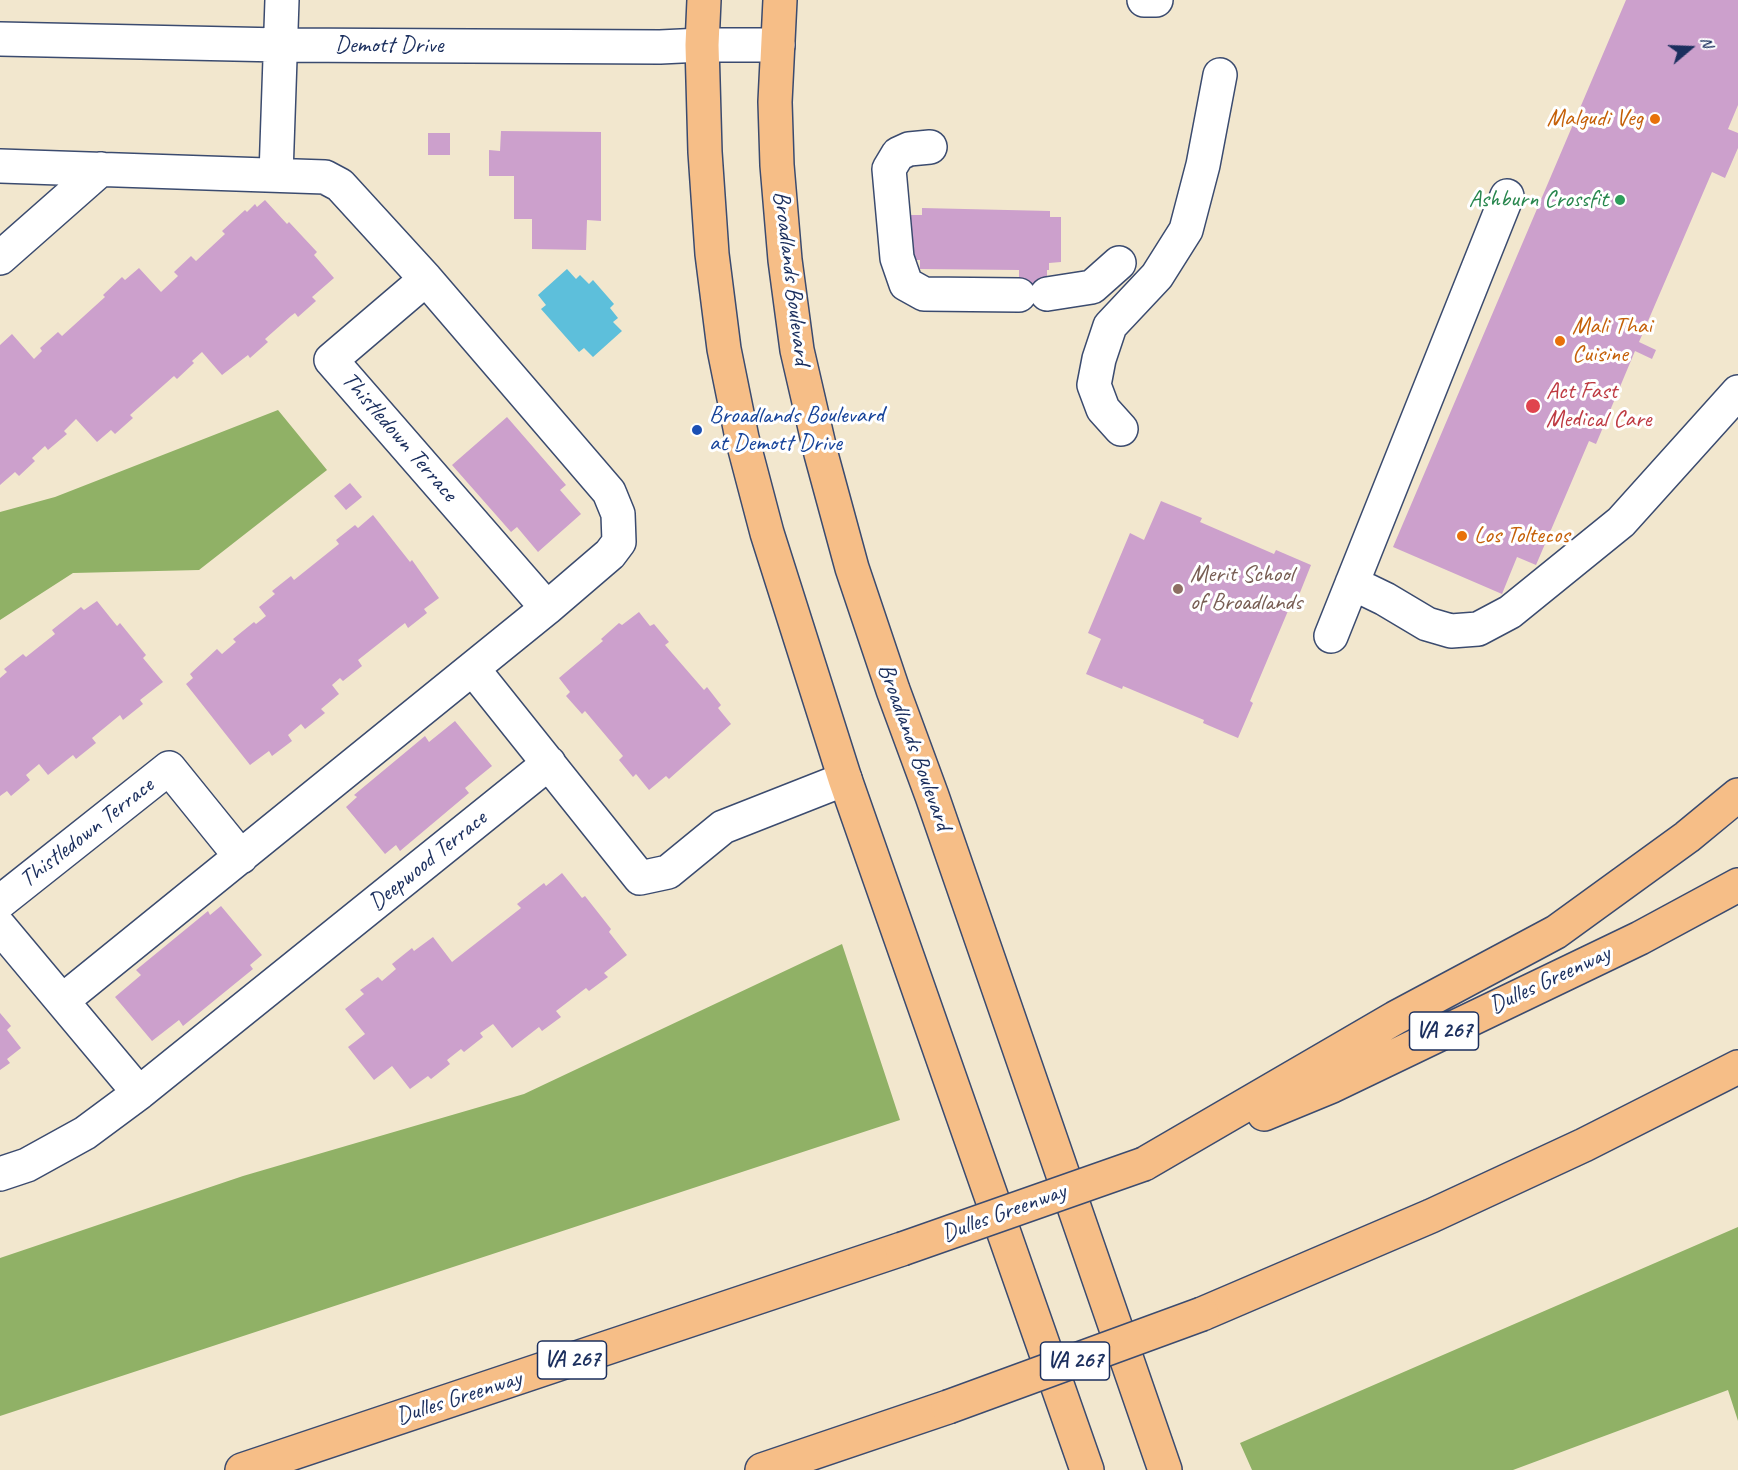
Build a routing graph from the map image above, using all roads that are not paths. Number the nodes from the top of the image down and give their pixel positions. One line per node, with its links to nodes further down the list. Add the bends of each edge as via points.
1 (282, 0): 7 (street)
2 (704, 0): 8 (main road)
3 (780, 0): 9 (main road, Broadlands Boulevard)
4 (1144, 0): 5 (street)
5 (1156, 0)
6 (0, 39): 7 (street, Demott Drive)
7 (281, 45): 8 (street, Demott Drive); 14 (street)
8 (702, 45): 9 (street, Demott Drive); 26 (main road, via 711,243 726,360 767,533)
9 (778, 45): 42 (main road, Broadlands Boulevard, via 775,113 784,260 797,350 821,454 852,568 893,690)
10 (1220, 75): 20 (street, via 1186,230 1157,276 1110,326 1099,359 1094,385 1103,409)
11 (930, 147): 17 (street, via 898,154 889,169 897,258 906,284 924,294 1033,294 1092,287)
12 (0, 165): 13 (street)
13 (101, 169): 14 (street); 16 (street)
14 (276, 175): 18 (street, via 325,177 340,185)
15 (1507, 196): 21 (street)
16 (0, 258)
17 (1119, 263)
18 (426, 279): 22 (street, via 609,492 618,514 619,542); 22 (street, Thistledown Terrace, via 332,360)
19 (1738, 392): 21 (street, via 1621,522 1510,612 1478,629 1451,631 1427,624)
20 (1122, 429)
21 (1352, 583): 23 (street)
22 (548, 608): 24 (street)
23 (1331, 636)
24 (473, 669): 25 (street); 28 (street)
25 (549, 763): 26 (street, via 640,878 668,872 723,827); 35 (street, Deepwood Terrace)
26 (845, 779): 41 (main road)
27 (1738, 795): 37 (main road, via 1556,932 1395,1018)
28 (241, 857): 30 (street, Thistledown Terrace, via 168,768); 32 (street)
29 (1738, 885): 37 (main road, Dulles Greenway / VA 267, via 1640,938 1332,1086)
30 (0, 902)
31 (0, 927): 32 (street)
32 (62, 1001): 35 (street)
33 (1738, 1067): 36 (main road, VA 267)
34 (1738, 1090): 36 (main road)
35 (139, 1093): 38 (street, Deepwood Terrace, via 85,1134 27,1166)
36 (1584, 1145): 40 (main road, VA 267, bridge, via 1431,1216 1202,1314)
37 (1144, 1164): 39 (main road, Dulles Greenway / VA 267, bridge)
38 (0, 1174)
39 (242, 1470)
40 (762, 1470)
41 (1087, 1470)
42 (1165, 1470)

